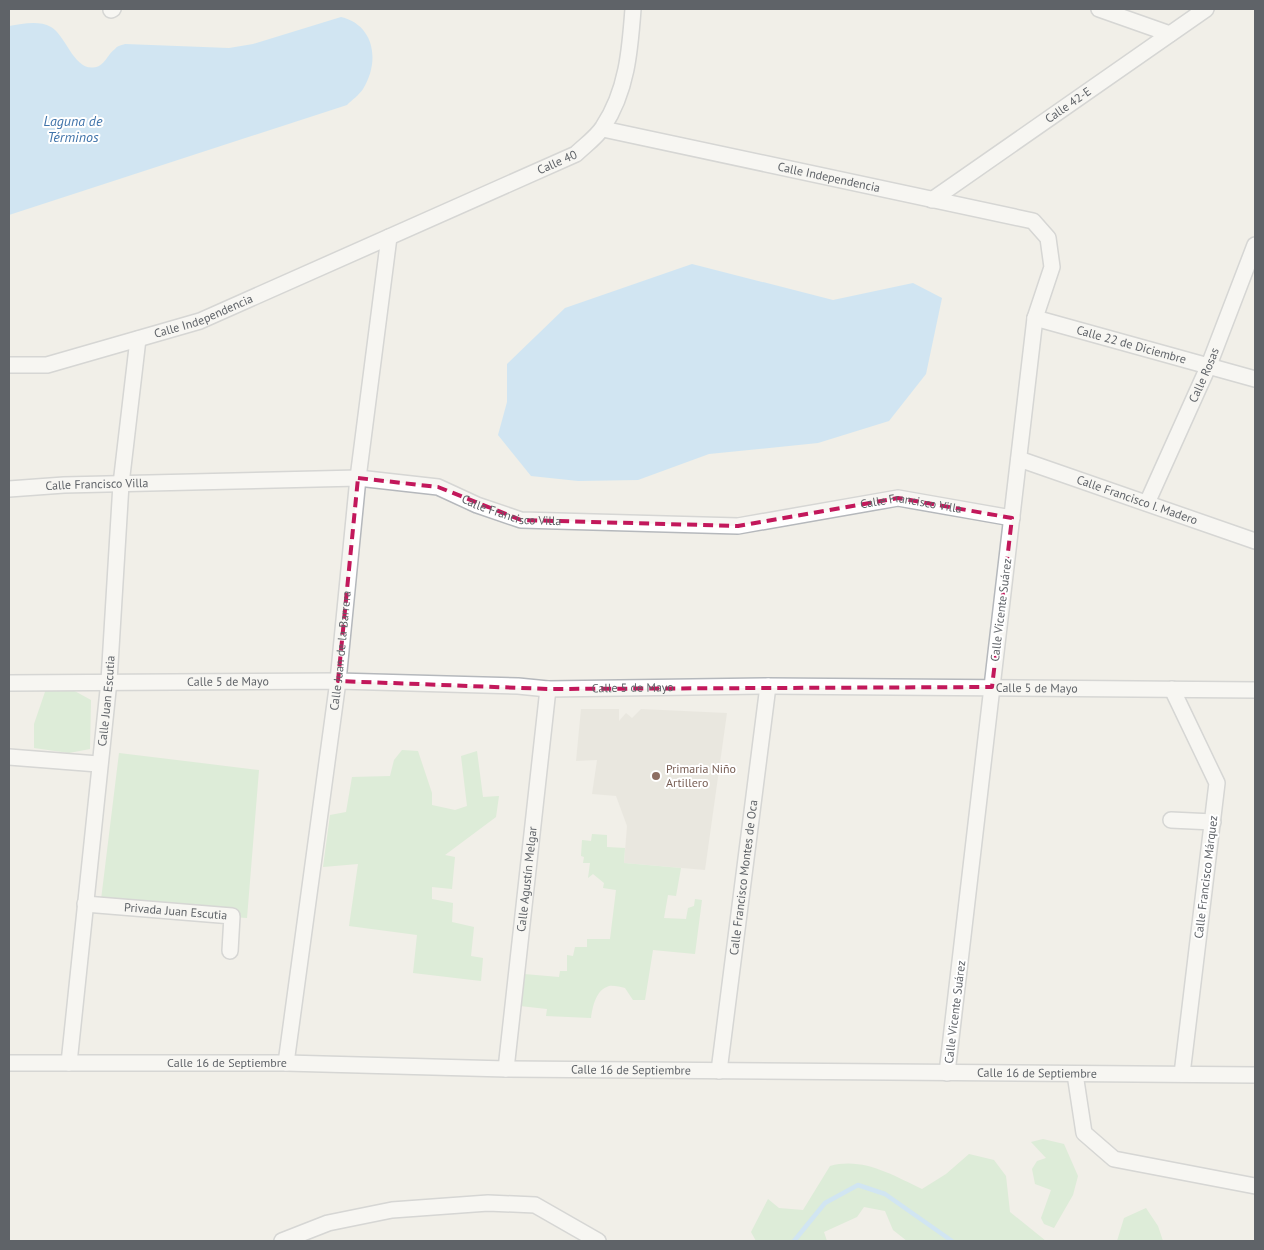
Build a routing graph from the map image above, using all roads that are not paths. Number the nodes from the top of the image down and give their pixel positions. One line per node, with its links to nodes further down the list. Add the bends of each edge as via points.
1 (633, 9): 5 (street, Calle 40, via 630,60 616,104)
2 (1099, 9): 4 (street)
3 (1206, 9): 4 (street, Calle 42-E)
4 (1170, 34): 6 (street, Calle 42-E)
5 (603, 129): 6 (street, Calle Independencia); 7 (street, Calle 40, via 576,154)
6 (932, 200): 8 (street, Calle Independencia, via 1033,221)
7 (389, 237): 11 (street, Calle Independencia, via 200,321); 16 (street, Calle Juan de la Barrera)
8 (1048, 238): 10 (street, Calle Vicente Suárez, via 1052,267)
9 (1255, 245): 12 (street, Calle Rosas)
10 (1035, 318): 12 (street, Calle 22 de Diciembre); 15 (street, Calle Vicente Suárez)
11 (138, 339): 13 (street, Calle Independencia, via 47,365); 17 (street, Calle Juan Escutia)
12 (1209, 364): 14 (street, Calle 22 de Diciembre); 19 (street, Calle Rosas)
13 (9, 365)
14 (1255, 378)
15 (1019, 459): 19 (street, Calle Francisco I. Madero); 20 (street, Calle Vicente Suárez)
16 (358, 478): 17 (street, Calle Francisco Villa); 20 (street, Calle Francisco Villa, via 438,487 521,520 738,526 898,498); 23 (street, Calle Juan de la Barrera)
17 (121, 484): 18 (street, Calle Francisco Villa); 22 (street, Calle Juan Escutia)
18 (9, 488)
19 (1147, 502): 21 (street, Calle Francisco I. Madero)
20 (1012, 518): 26 (street, Calle Vicente Suárez)
21 (1255, 541)
22 (109, 681): 23 (street, Calle 5 de Mayo); 24 (street, Calle 5 de Mayo); 31 (street, Calle Juan Escutia)
23 (338, 681): 27 (street, Calle 5 de Mayo); 38 (street, Calle Juan de la Barrera)
24 (9, 683)
25 (768, 686): 26 (street, Calle 5 de Mayo); 27 (street, Calle 5 de Mayo); 40 (street, Calle Francisco Montes de Oca)
26 (992, 687): 28 (street, Calle 5 de Mayo); 41 (street, Calle Vicente Suárez)
27 (548, 689): 39 (street, Calle Agustín Melgar)
28 (1172, 689): 29 (street, Calle 5 de Mayo); 33 (street, Calle Francisco Márquez, via 1218,783)
29 (1255, 690)
30 (9, 756): 31 (street)
31 (98, 764): 34 (street, Calle Juan Escutia)
32 (1171, 820): 33 (street)
33 (1213, 822): 43 (street, Calle Francisco Márquez)
34 (85, 904): 35 (street, Privada Juan Escutia, via 232,916); 37 (street, Calle Juan Escutia)
35 (230, 951)
36 (9, 1063): 37 (street, Calle 16 de Septiembre)
37 (69, 1063): 38 (street, Calle 16 de Septiembre)
38 (286, 1063): 39 (street, Calle 16 de Septiembre)
39 (506, 1069): 40 (street, Calle 16 de Septiembre)
40 (719, 1071): 41 (street, Calle 16 de Septiembre)
41 (948, 1072): 42 (street, Calle 16 de Septiembre)
42 (1075, 1074): 43 (street, Calle 16 de Septiembre); 45 (street, via 1084,1134 1114,1159)
43 (1182, 1074): 44 (street, Calle 16 de Septiembre)
44 (1255, 1075)
45 (1255, 1186)
46 (282, 1241): 47 (street, via 328,1223 392,1210 488,1203 535,1205)
47 (598, 1241)

